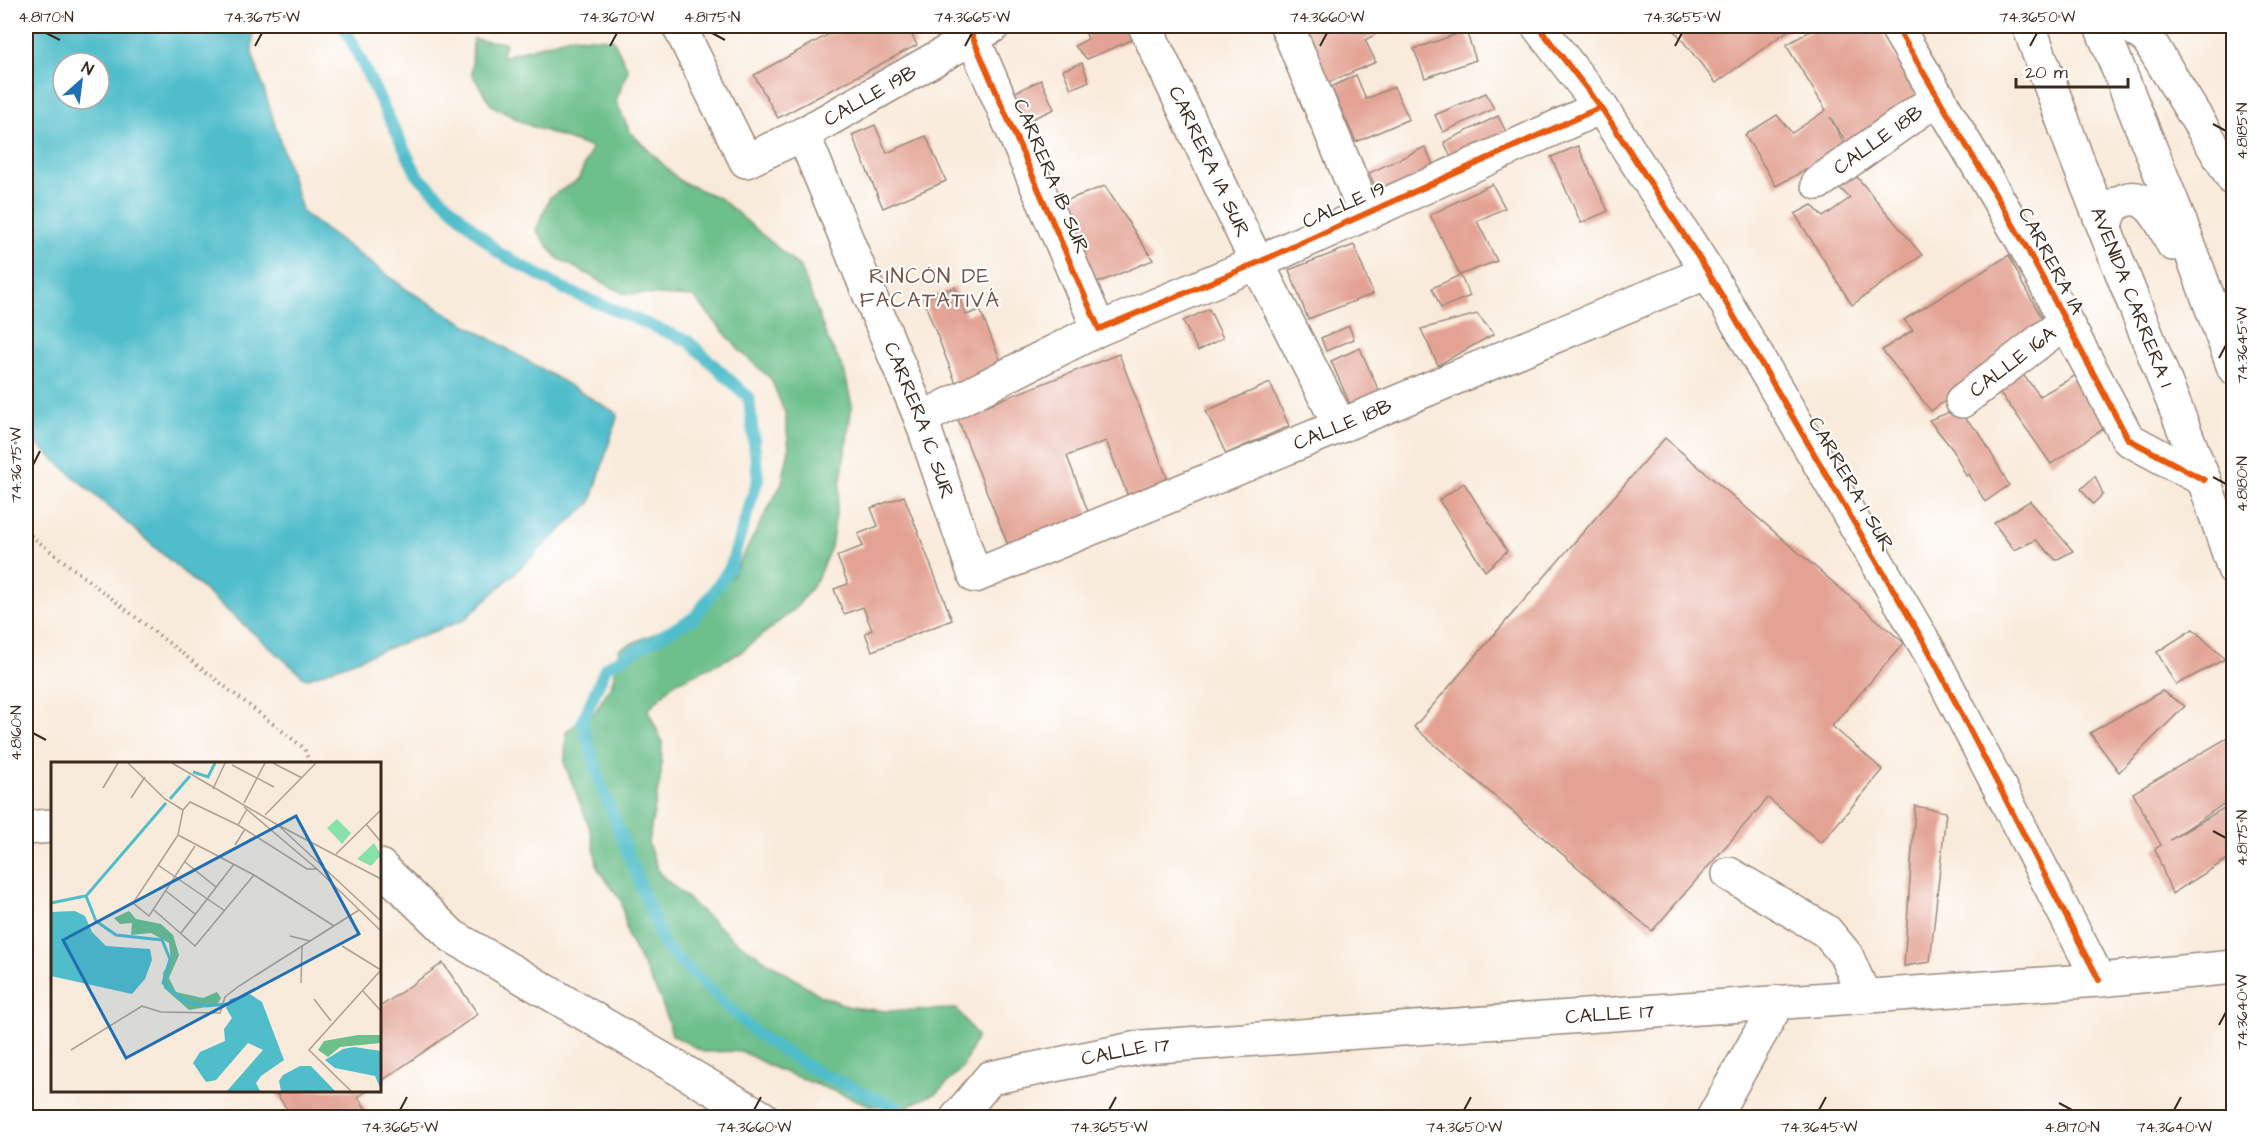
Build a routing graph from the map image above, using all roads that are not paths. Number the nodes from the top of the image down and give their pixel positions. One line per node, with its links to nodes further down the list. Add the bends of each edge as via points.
1 (679, 26): 12 (street, CALLE 19B, via 746,161)
2 (1145, 26): 17 (street, CARRERA 1A SUR)
3 (1287, 26): 15 (street)
4 (1538, 26): 11 (street, CARRERA 1 SUR)
5 (1896, 26): 10 (street, CARRERA 1A)
6 (2029, 26): 16 (street, AVENIDA CARRERA 1)
7 (2101, 26): 21 (street, via 2182,227)
8 (2131, 26): 13 (street, via 2148,39)
9 (983, 31): 12 (street, CALLE 19B); 20 (street, CARRERA 1B SUR)
10 (1939, 97): 14 (street, CALLE 18B); 19 (street, CARRERA 1A)
11 (1601, 107): 15 (street, CALLE 19); 18 (street, CARRERA 1 SUR)
12 (803, 134): 24 (street, CARRERA 1C SUR)
13 (2234, 180)
14 (1818, 183)
15 (1365, 213): 17 (street, CALLE 19)
16 (2104, 229): 21 (street, via 2117,202 2142,200 2159,217); 26 (street, AVENIDA CARRERA 1)
17 (1257, 263): 20 (street, CALLE 19); 25 (street, CARRERA 1A SUR)
18 (1708, 272): 25 (street, CALLE 18B); 34 (street, CARRERA 1 SUR, via 1929,651)
19 (2065, 322): 23 (street, CALLE 16A); 26 (street, CARRERA 1A, via 2128,439)
20 (1100, 329): 24 (street, CALLE 19)
21 (2220, 336): 22 (street)
22 (2234, 368)
23 (1962, 401)
24 (921, 419): 28 (street, CARRERA 1C SUR)
25 (1340, 426): 28 (street, CALLE 18B)
26 (2204, 480): 27 (street, AVENIDA CARRERA 1)
27 (2234, 569)
28 (975, 576)
29 (51, 826): 30 (street)
30 (26, 828)
31 (381, 867): 37 (street, via 452,936)
32 (1729, 874): 35 (street, via 1826,931 1846,955)
33 (2234, 967): 34 (street, CALLE 17)
34 (2099, 980): 35 (street, CALLE 17)
35 (1864, 996): 36 (street, CALLE 17)
36 (1778, 1002): 38 (street, CALLE 17, via 1143,1047 990,1078); 39 (street)
37 (763, 1118)
38 (957, 1118)
39 (1713, 1118)

